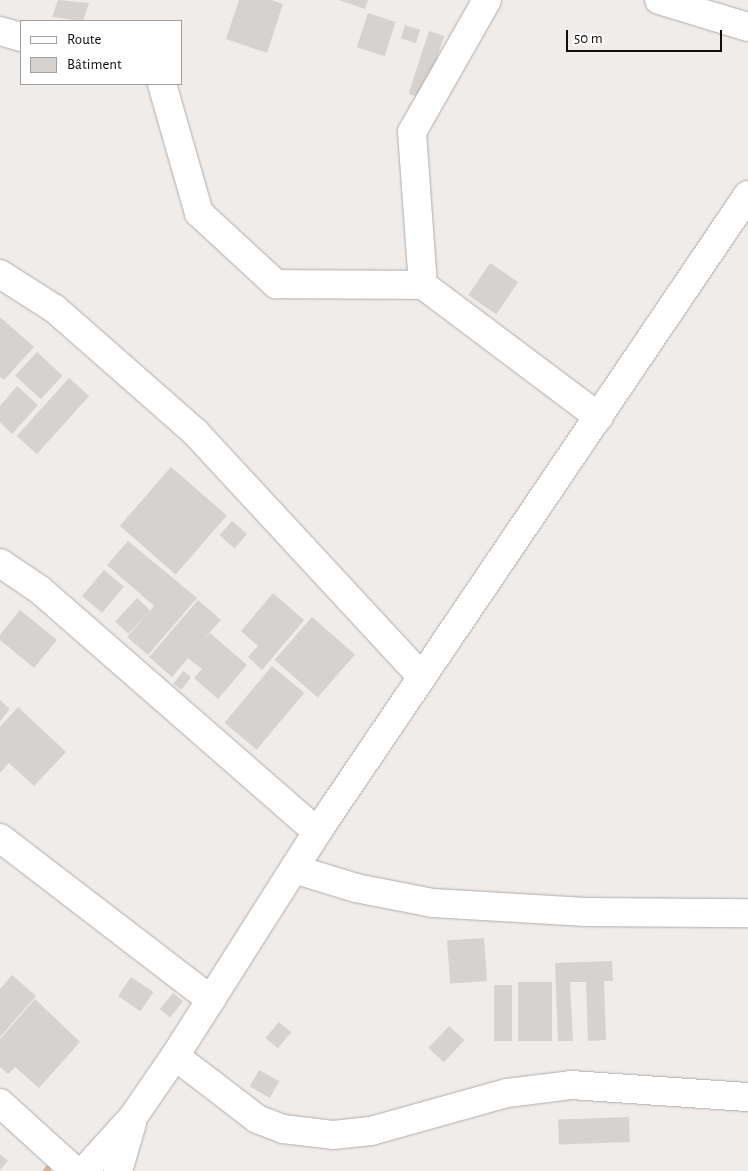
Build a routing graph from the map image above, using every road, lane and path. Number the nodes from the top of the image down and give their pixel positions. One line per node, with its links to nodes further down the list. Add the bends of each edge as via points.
1 (487, 0): 9 (street, via 412,132)
2 (659, 0): 3 (street)
3 (748, 27)
4 (0, 31): 5 (street)
5 (20, 37)
6 (162, 85): 9 (street, via 199,213 276,284)
7 (748, 195): 10 (street)
8 (0, 274): 12 (street, via 55,309 195,432)
9 (423, 284): 10 (street)
10 (599, 417): 12 (street)
11 (0, 563): 13 (street, via 40,590)
12 (422, 677): 13 (street)
13 (318, 832): 15 (street)
14 (0, 838): 17 (street)
15 (294, 869): 16 (street, via 356,888 433,903 586,912); 17 (street)
16 (748, 912)
17 (211, 1000): 18 (street)
18 (175, 1056): 19 (street, via 257,1119 283,1129 333,1135 372,1131 507,1093 571,1085); 21 (street)
19 (748, 1097)
20 (0, 1103): 22 (street)
21 (134, 1117): 23 (street); 24 (street)
22 (75, 1171)
23 (84, 1171)
24 (118, 1171)

